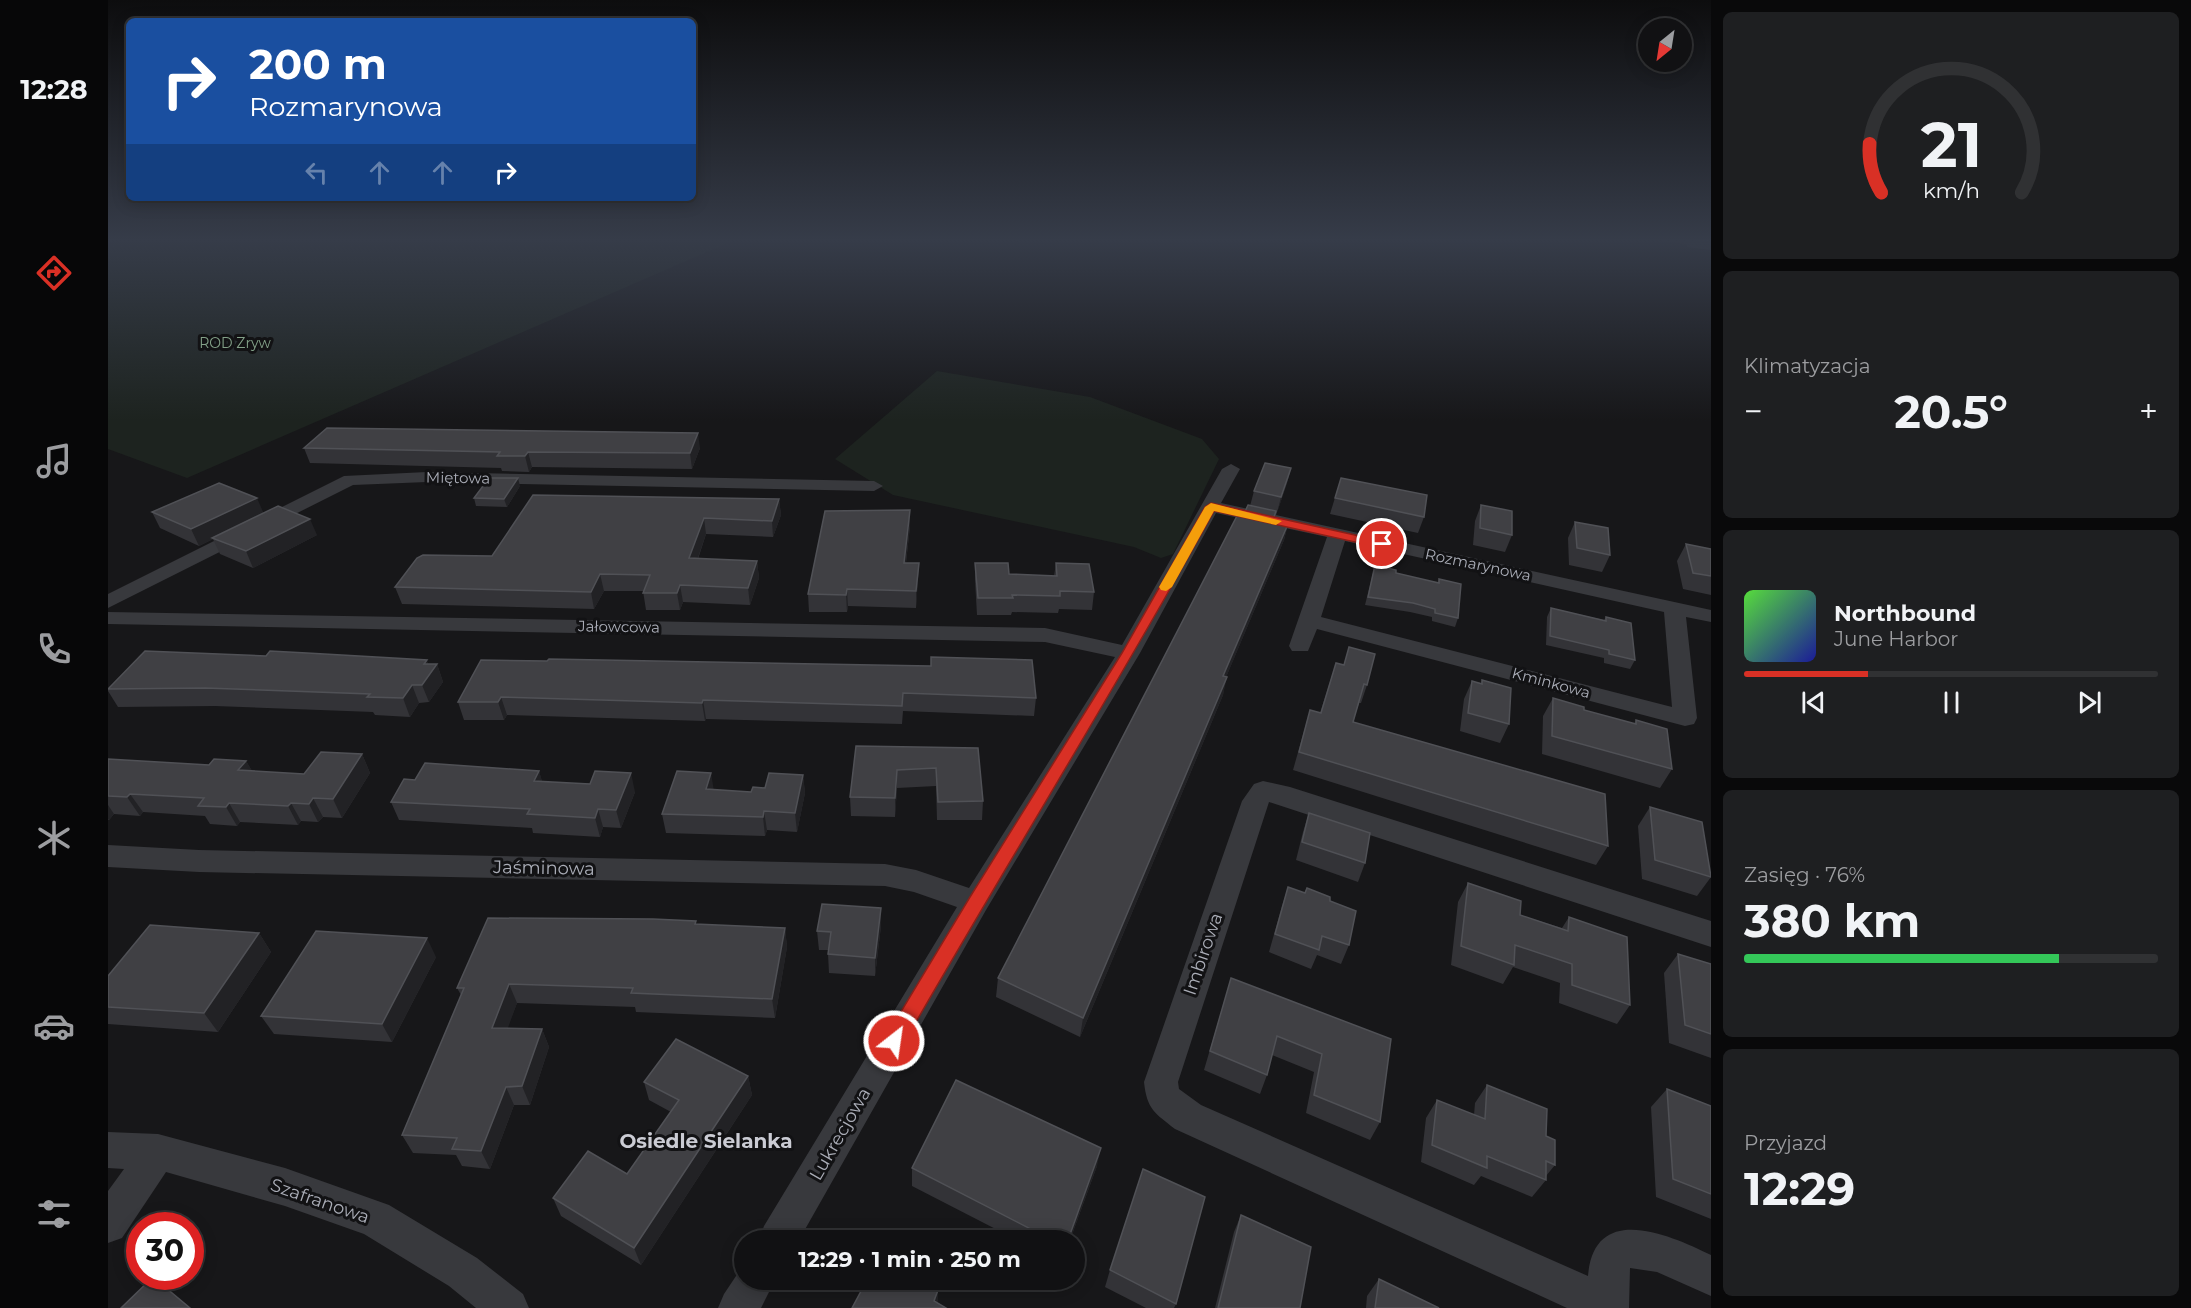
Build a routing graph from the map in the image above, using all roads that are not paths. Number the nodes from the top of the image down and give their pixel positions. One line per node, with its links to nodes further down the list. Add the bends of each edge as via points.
1 (1231, 469): 3 (street, Lukrecjowa)
2 (874, 486): 5 (street, Miętowa, via 427,477 350,480)
3 (1211, 507): 4 (street, Rozmarynowa); 11 (street, Lukrecjowa)
4 (1337, 535): 6 (street, Rozmarynowa); 9 (street)
5 (108, 602)
6 (1674, 608): 7 (street, Rozmarynowa); 9 (street, Kminkowa, via 1685,718)
7 (1711, 616)
8 (108, 618): 11 (street, Jałowcowa, via 1045,635)
9 (1309, 620): 10 (street)
10 (1300, 646)
11 (1129, 653): 13 (street, Lukrecjowa)
12 (108, 856): 13 (street, Jaśminowa, via 885,875 916,881)
13 (976, 902): 18 (street, Lukrecjowa)
14 (1711, 934): 21 (street, Imbirowa, via 1263,791 1255,801 1164,1066 1163,1098 1188,1117)
15 (108, 1150): 16 (street, Szafranowa)
16 (158, 1152): 17 (street); 22 (street, Szafranowa, via 285,1187 375,1219 463,1272)
17 (108, 1224)
18 (784, 1230)
19 (1711, 1276): 21 (street, Imbirowa, via 1648,1249 1622,1249 1610,1266)
20 (749, 1290): 23 (street)
21 (1609, 1307)
22 (509, 1308)
23 (738, 1308)

